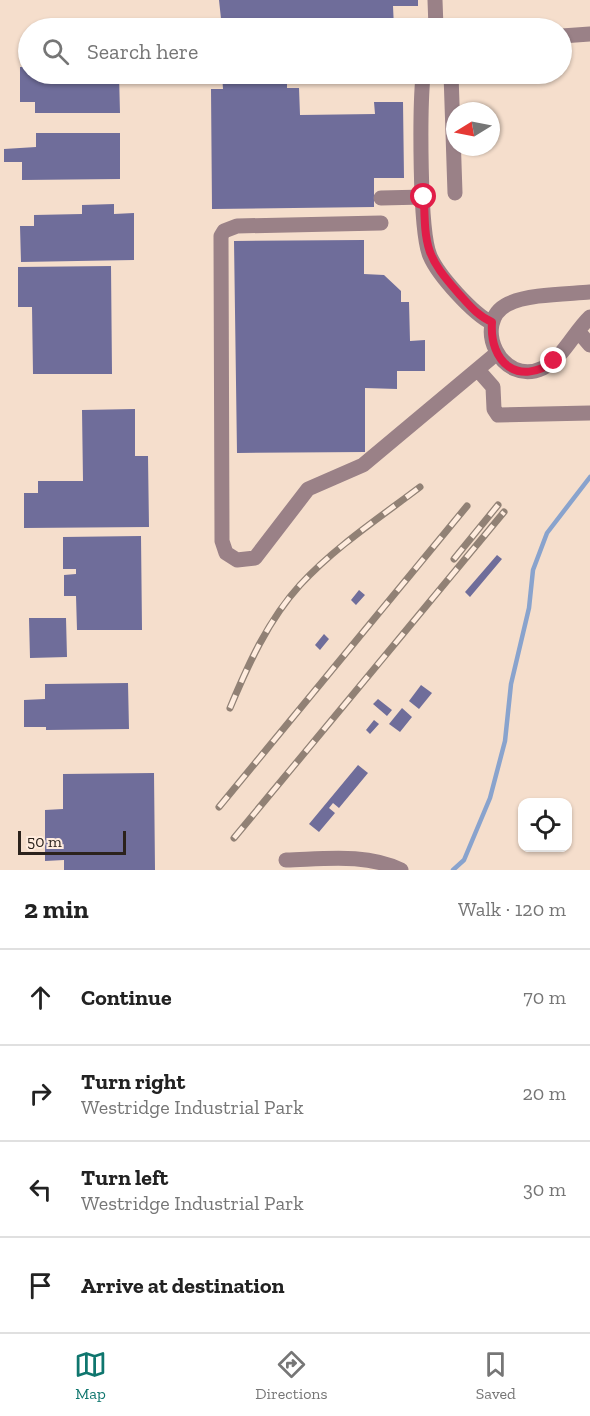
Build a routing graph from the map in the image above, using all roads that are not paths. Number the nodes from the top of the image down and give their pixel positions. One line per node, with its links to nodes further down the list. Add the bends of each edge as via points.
1 (435, 0): 2 (street)
2 (436, 18)
3 (590, 34): 4 (street)
4 (572, 35)
5 (422, 84): 8 (street)
6 (451, 84): 7 (street)
7 (454, 193)
8 (424, 197): 9 (street); 13 (street, via 426,242 436,268 478,314)
9 (381, 198)
10 (381, 223): 17 (street, via 237,226 221,236 222,541 226,553 237,560 255,558 308,489 363,465)
11 (590, 292): 13 (street, via 518,300 502,308)
12 (590, 317): 14 (street)
13 (492, 322): 16 (street)
14 (578, 331): 15 (street); 16 (street, via 554,361 536,371 517,371)
15 (590, 345)
16 (497, 353): 17 (street)
17 (478, 370): 18 (street, via 492,387 498,415)
18 (590, 413)
19 (286, 860): 20 (street, via 350,858 387,863)
20 (401, 870)

